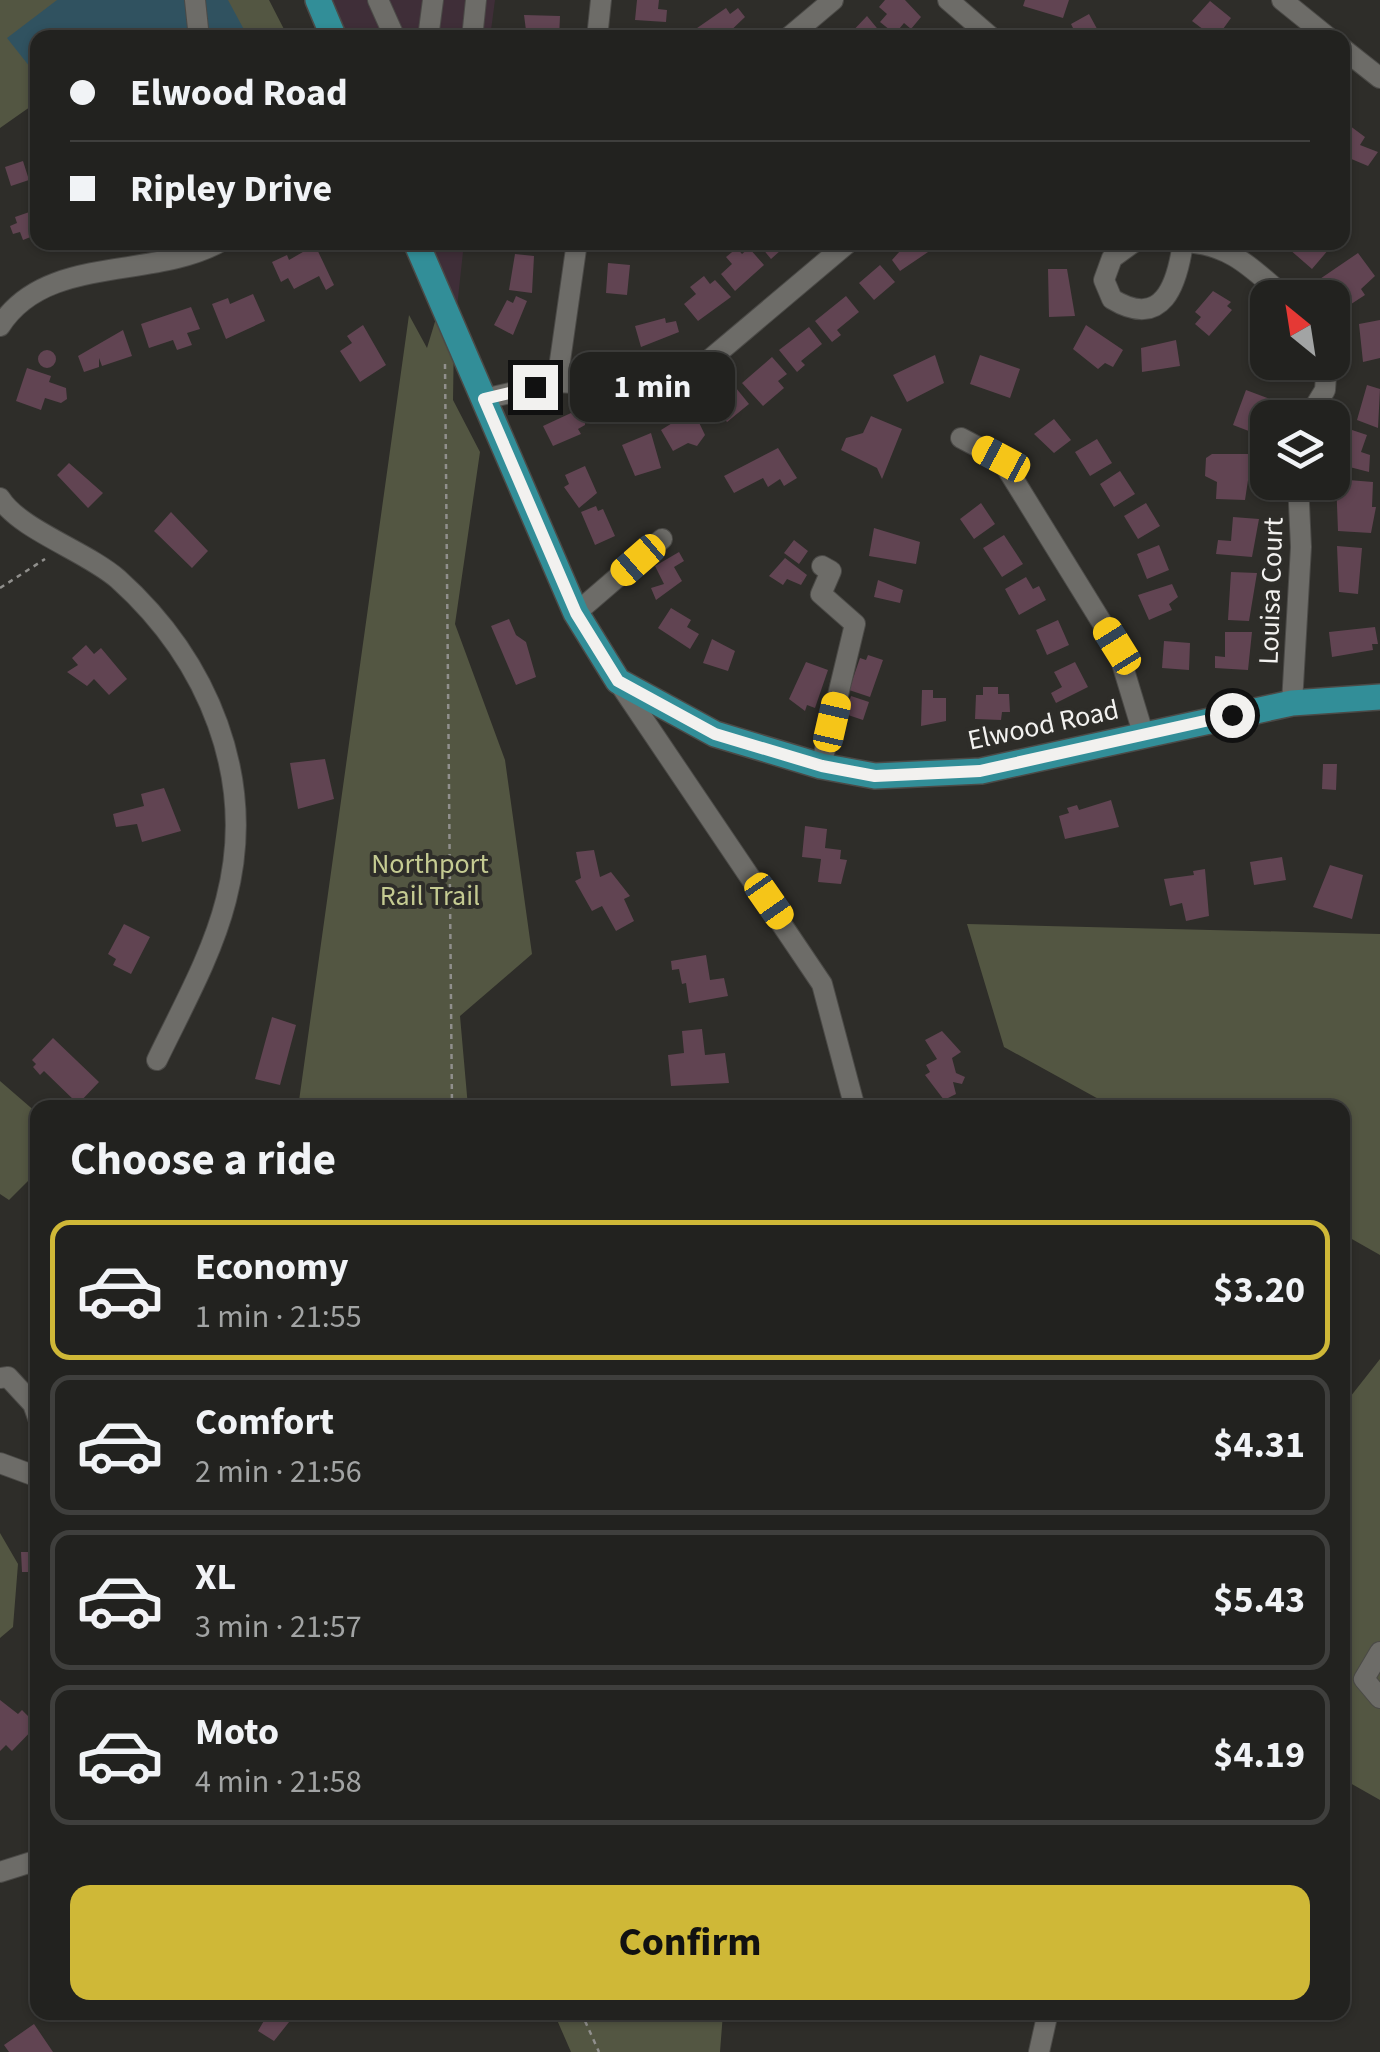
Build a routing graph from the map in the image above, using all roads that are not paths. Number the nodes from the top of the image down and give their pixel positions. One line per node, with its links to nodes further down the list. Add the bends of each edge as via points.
1 (195, 0): 10 (street)
2 (318, 0): 11 (main road)
3 (378, 0): 12 (street)
4 (433, 0): 13 (street)
5 (476, 0): 14 (street)
6 (601, 0): 15 (street)
7 (832, 0): 16 (street)
8 (948, 0): 17 (street)
9 (1282, 0): 18 (street)
10 (197, 30)
11 (331, 30)
12 (391, 30)
13 (429, 30)
14 (473, 30)
15 (598, 30)
16 (797, 30)
17 (983, 30)
18 (1319, 30)
19 (1350, 54): 20 (street)
20 (1380, 78)
21 (201, 250): 29 (street, via 176,261 68,278 39,290)
22 (425, 250): 31 (main road, Elwood Road)
23 (576, 250): 30 (street)
24 (840, 250): 30 (street, via 708,361 675,380 639,388)
25 (1123, 250): 26 (street, via 1112,258 1104,280 1112,299 1137,308 1167,296)
26 (1181, 250)
27 (1226, 250): 28 (street)
28 (1263, 280)
29 (0, 326)
30 (557, 382): 31 (street)
31 (484, 399): 37 (main road, Elwood Road)
32 (961, 438): 41 (street, via 1001,459 1098,615 1117,646)
33 (0, 498): 43 (street, via 34,527 92,556 122,583 181,649 206,688 224,736 235,848 226,900)
34 (1299, 500): 40 (street, Louisa Court)
35 (662, 540): 37 (street)
36 (822, 566): 42 (street, via 831,571 821,594 856,624)
37 (576, 613): 38 (main road, Elwood Road)
38 (618, 681): 42 (main road, Elwood Road, via 715,734); 44 (street, via 822,984)
39 (1380, 696): 40 (main road, Elwood Road)
40 (1292, 702): 41 (main road, Elwood Road)
41 (1143, 733): 42 (main road, Elwood Road, via 980,771 875,776)
42 (822, 766)
43 (157, 1060)
44 (853, 1100)
45 (0, 1378): 46 (street, via 8,1377)
46 (30, 1406)
47 (0, 1462): 48 (street)
48 (30, 1473)
49 (1380, 1652): 50 (street, via 1364,1679)
50 (1380, 1698)
51 (30, 1863): 52 (street)
52 (0, 1872)
53 (1046, 2020): 54 (street)
54 (1039, 2052)

